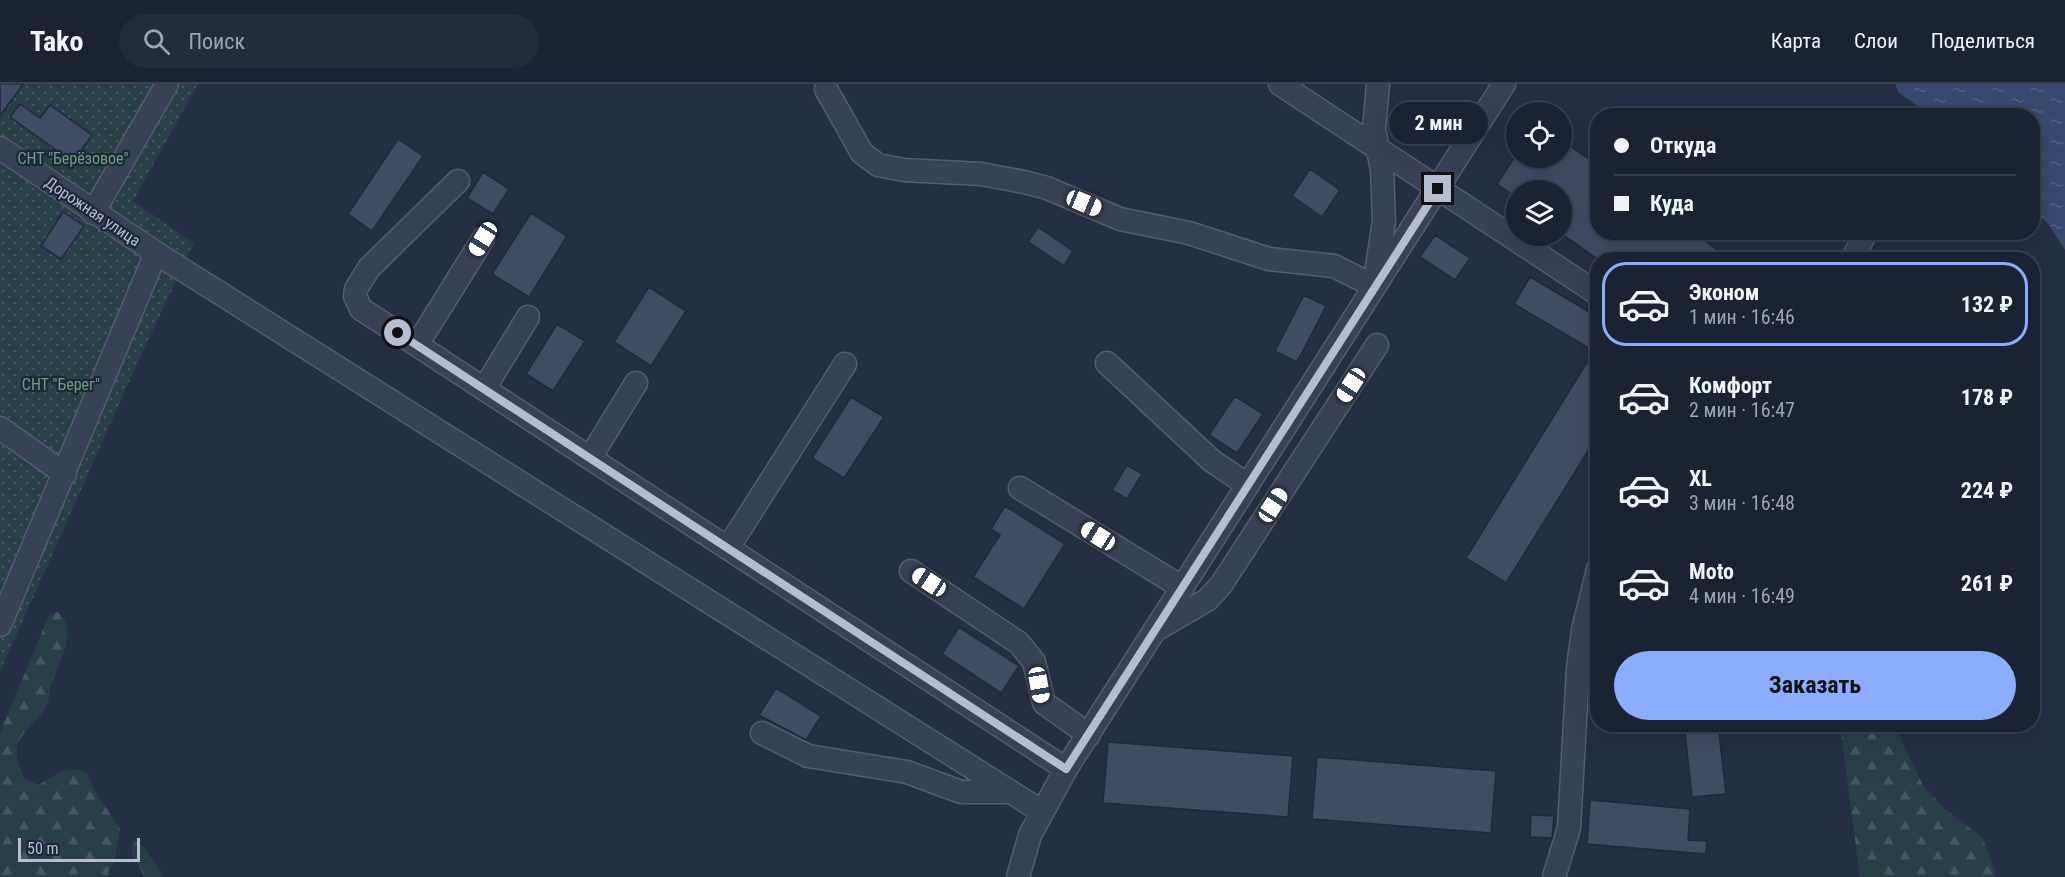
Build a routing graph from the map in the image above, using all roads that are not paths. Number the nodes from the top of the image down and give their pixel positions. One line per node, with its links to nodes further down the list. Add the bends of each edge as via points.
1 (167, 84): 10 (street)
2 (1280, 84): 7 (street)
3 (1378, 84): 7 (street, via 1374,129)
4 (1504, 84): 9 (street)
5 (826, 89): 13 (street, via 862,153 878,165 1024,182 1120,219 1190,233 1269,259 1334,266)
6 (0, 148): 10 (street, Дорожная улица)
7 (1380, 151): 9 (street); 13 (street, via 1384,220)
8 (458, 181): 16 (street, via 369,268 356,289 361,309)
9 (1438, 189): 13 (street); 14 (street)
10 (93, 213): 12 (street, Дорожная улица)
11 (483, 239): 16 (street)
12 (156, 254): 24 (street); 36 (street, Дорожная улица)
13 (1374, 286): 25 (street)
14 (1590, 289)
15 (528, 317): 21 (street)
16 (417, 345): 21 (street)
17 (1377, 345): 32 (street, via 1221,585 1207,600)
18 (1107, 363): 25 (street, via 1212,461)
19 (845, 364): 27 (street)
20 (636, 383): 23 (street)
21 (484, 389): 23 (street)
22 (0, 428): 24 (street)
23 (590, 458): 27 (street)
24 (65, 474): 31 (street)
25 (1248, 485): 29 (street)
26 (1020, 488): 29 (street)
27 (728, 548): 35 (street)
28 (911, 570): 34 (street, via 1019,643 1034,662 1044,703)
29 (1183, 588): 32 (street)
30 (1590, 602): 39 (street, via 1578,668 1569,828)
31 (0, 625)
32 (1155, 630): 34 (street)
33 (762, 732): 36 (street, via 807,756 907,772 961,792)
34 (1089, 735): 35 (street)
35 (1066, 769): 37 (street)
36 (1011, 792): 37 (street, Дорожная улица)
37 (1041, 811): 38 (street)
38 (1018, 877)
39 (1554, 877)

